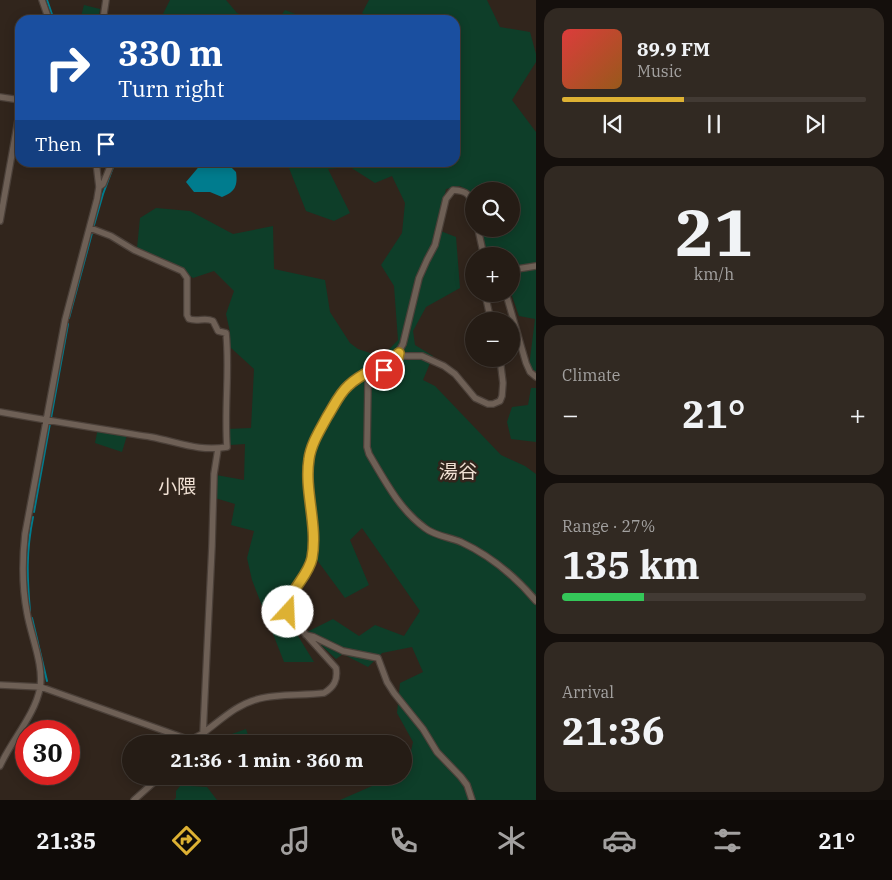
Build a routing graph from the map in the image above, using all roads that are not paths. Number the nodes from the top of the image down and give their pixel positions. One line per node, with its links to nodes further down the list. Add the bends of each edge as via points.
1 (42, 0): 3 (street)
2 (106, 0): 4 (street)
3 (47, 15)
4 (104, 15)
5 (0, 97): 6 (street)
6 (15, 99)
7 (15, 137): 12 (street)
8 (97, 167): 10 (street)
9 (110, 167): 10 (street)
10 (99, 187): 13 (street)
11 (465, 192): 17 (street, via 453,190 446,199 435,245 419,278)
12 (0, 221)
13 (90, 228): 21 (street, via 65,320); 22 (street, via 182,271 187,278 189,319 208,318 218,331 226,333 227,447)
14 (536, 266): 15 (street)
15 (520, 269)
16 (508, 302): 19 (street, via 526,363)
17 (399, 353): 18 (street, via 422,356 444,366 475,398 488,404 500,401 502,396); 23 (street, via 397,362 370,378 368,383 369,454 397,500 421,525 500,565); 24 (street, via 348,386 331,410 311,450 308,476 312,556 306,575 287,604 291,618)
18 (501, 367)
19 (536, 377)
20 (0, 412): 21 (street)
21 (46, 420): 22 (street, via 190,447); 26 (street, via 23,554 24,594 41,672)
22 (218, 449): 27 (street, via 214,474)
23 (536, 601)
24 (306, 635): 27 (street, via 336,668 336,680 330,690 312,695 260,698 230,712); 32 (street, via 343,651 378,658 394,693 437,752 467,785)
25 (0, 685): 26 (street)
26 (41, 686): 28 (street); 29 (street, via 38,698)
27 (203, 734)
28 (170, 735)
29 (0, 766)
30 (151, 785): 31 (street)
31 (134, 800)
32 (472, 800)

